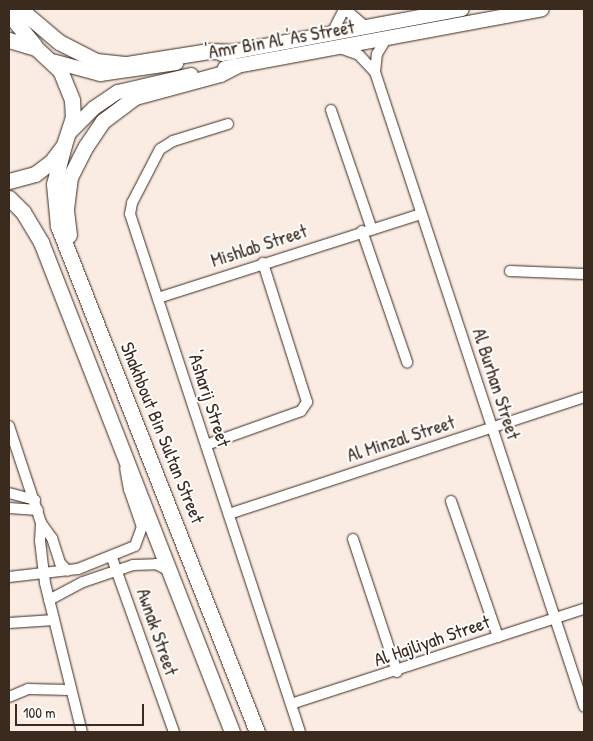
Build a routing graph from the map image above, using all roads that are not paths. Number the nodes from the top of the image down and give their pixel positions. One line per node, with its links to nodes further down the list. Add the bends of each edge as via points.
1 (20, 9): 12 (main road, via 58,42 96,61 127,64 209,51)
2 (345, 9): 6 (street); 7 (street)
3 (462, 9): 6 (main road, 'Amr Bin Al 'As Street)
4 (542, 9): 8 (main road, 'Amr Bin Al 'As Street)
5 (9, 14): 10 (main road)
6 (366, 27): 7 (main road, 'Amr Bin Al 'As Street)
7 (332, 33): 12 (main road, 'Amr Bin Al 'As Street)
8 (386, 39): 11 (main road, 'Amr Bin Al 'As Street); 14 (street, via 377,54)
9 (9, 40): 10 (main road)
10 (36, 48): 13 (main road, Shakhbout Bin Sultan Street)
11 (338, 48): 12 (main road, 'Amr Bin Al 'As Street); 14 (street, Al Burhan Street, via 359,55)
12 (234, 59): 13 (main road, 'Amr Bin Al 'As Street, via 115,74 90,74); 17 (main road, 'Amr Bin Al 'As Street, via 118,92 100,103); 27 (main road, via 220,74 158,89 126,102 93,134 70,177 66,209 70,239 110,344)
13 (52, 62): 17 (main road, Shakhbout Bin Sultan Street, via 64,77 72,100)
14 (375, 72): 20 (street, Al Burhan Street)
15 (331, 110): 21 (street)
16 (228, 124): 25 (street, 'Asharij Street, via 164,146 156,153 132,203 131,218)
17 (67, 139): 18 (main road, via 51,162 35,174); 27 (main road, Shakhbout Bin Sultan Street, via 54,184 58,226)
18 (9, 181)
19 (9, 198): 32 (main road, via 23,212 41,242)
20 (421, 214): 21 (street, Mishlab Street); 30 (street, Al Burhan Street)
21 (367, 229): 22 (street, Mishlab Street); 26 (street)
22 (263, 263): 25 (street, Mishlab Street); 31 (street, via 307,402 301,411)
23 (510, 271): 24 (street)
24 (584, 274)
25 (158, 298): 31 (street, 'Asharij Street)
26 (407, 362)
27 (117, 373): 63 (main road, Shakhbout Bin Sultan Street)
28 (584, 397): 30 (street, Al Minzal Street)
29 (9, 426): 35 (street)
30 (492, 427): 37 (street, Al Minzal Street); 49 (street, Al Burhan Street)
31 (206, 445): 37 (street, 'Asharij Street)
32 (125, 454): 40 (street, via 126,481 141,521 142,534 135,546); 42 (main road)
33 (9, 493): 35 (street)
34 (451, 501): 52 (street)
35 (36, 505): 36 (street); 38 (street)
36 (9, 508)
37 (229, 514): 57 (street, 'Asharij Street)
38 (41, 523): 41 (street, via 52,538 60,564); 44 (street)
39 (353, 538): 53 (street)
40 (112, 558): 41 (street); 43 (street, Awnak Street)
41 (70, 571): 44 (street); 46 (street)
42 (170, 571): 43 (street, Awnak Street, via 148,563); 55 (main road)
43 (117, 572): 46 (street); 60 (street, Awnak Street)
44 (44, 574): 45 (street); 47 (street)
45 (9, 577)
46 (77, 584): 47 (street)
47 (49, 600): 50 (street)
48 (584, 609): 49 (street, Al Hajliyah Street)
49 (554, 619): 52 (street, Al Hajliyah Street); 58 (street, Al Burhan Street)
50 (54, 620): 51 (street); 54 (street)
51 (9, 623)
52 (498, 637): 53 (street, Al Hajliyah Street)
53 (397, 672): 57 (street, Al Hajliyah Street)
54 (70, 690): 56 (street, via 28,689); 59 (street)
55 (217, 691): 61 (street); 62 (main road)
56 (9, 697)
57 (291, 704): 64 (street, 'Asharij Street)
58 (584, 706)
59 (82, 732)
60 (174, 732)
61 (227, 732)
62 (232, 732)
63 (257, 732)
64 (300, 732)

